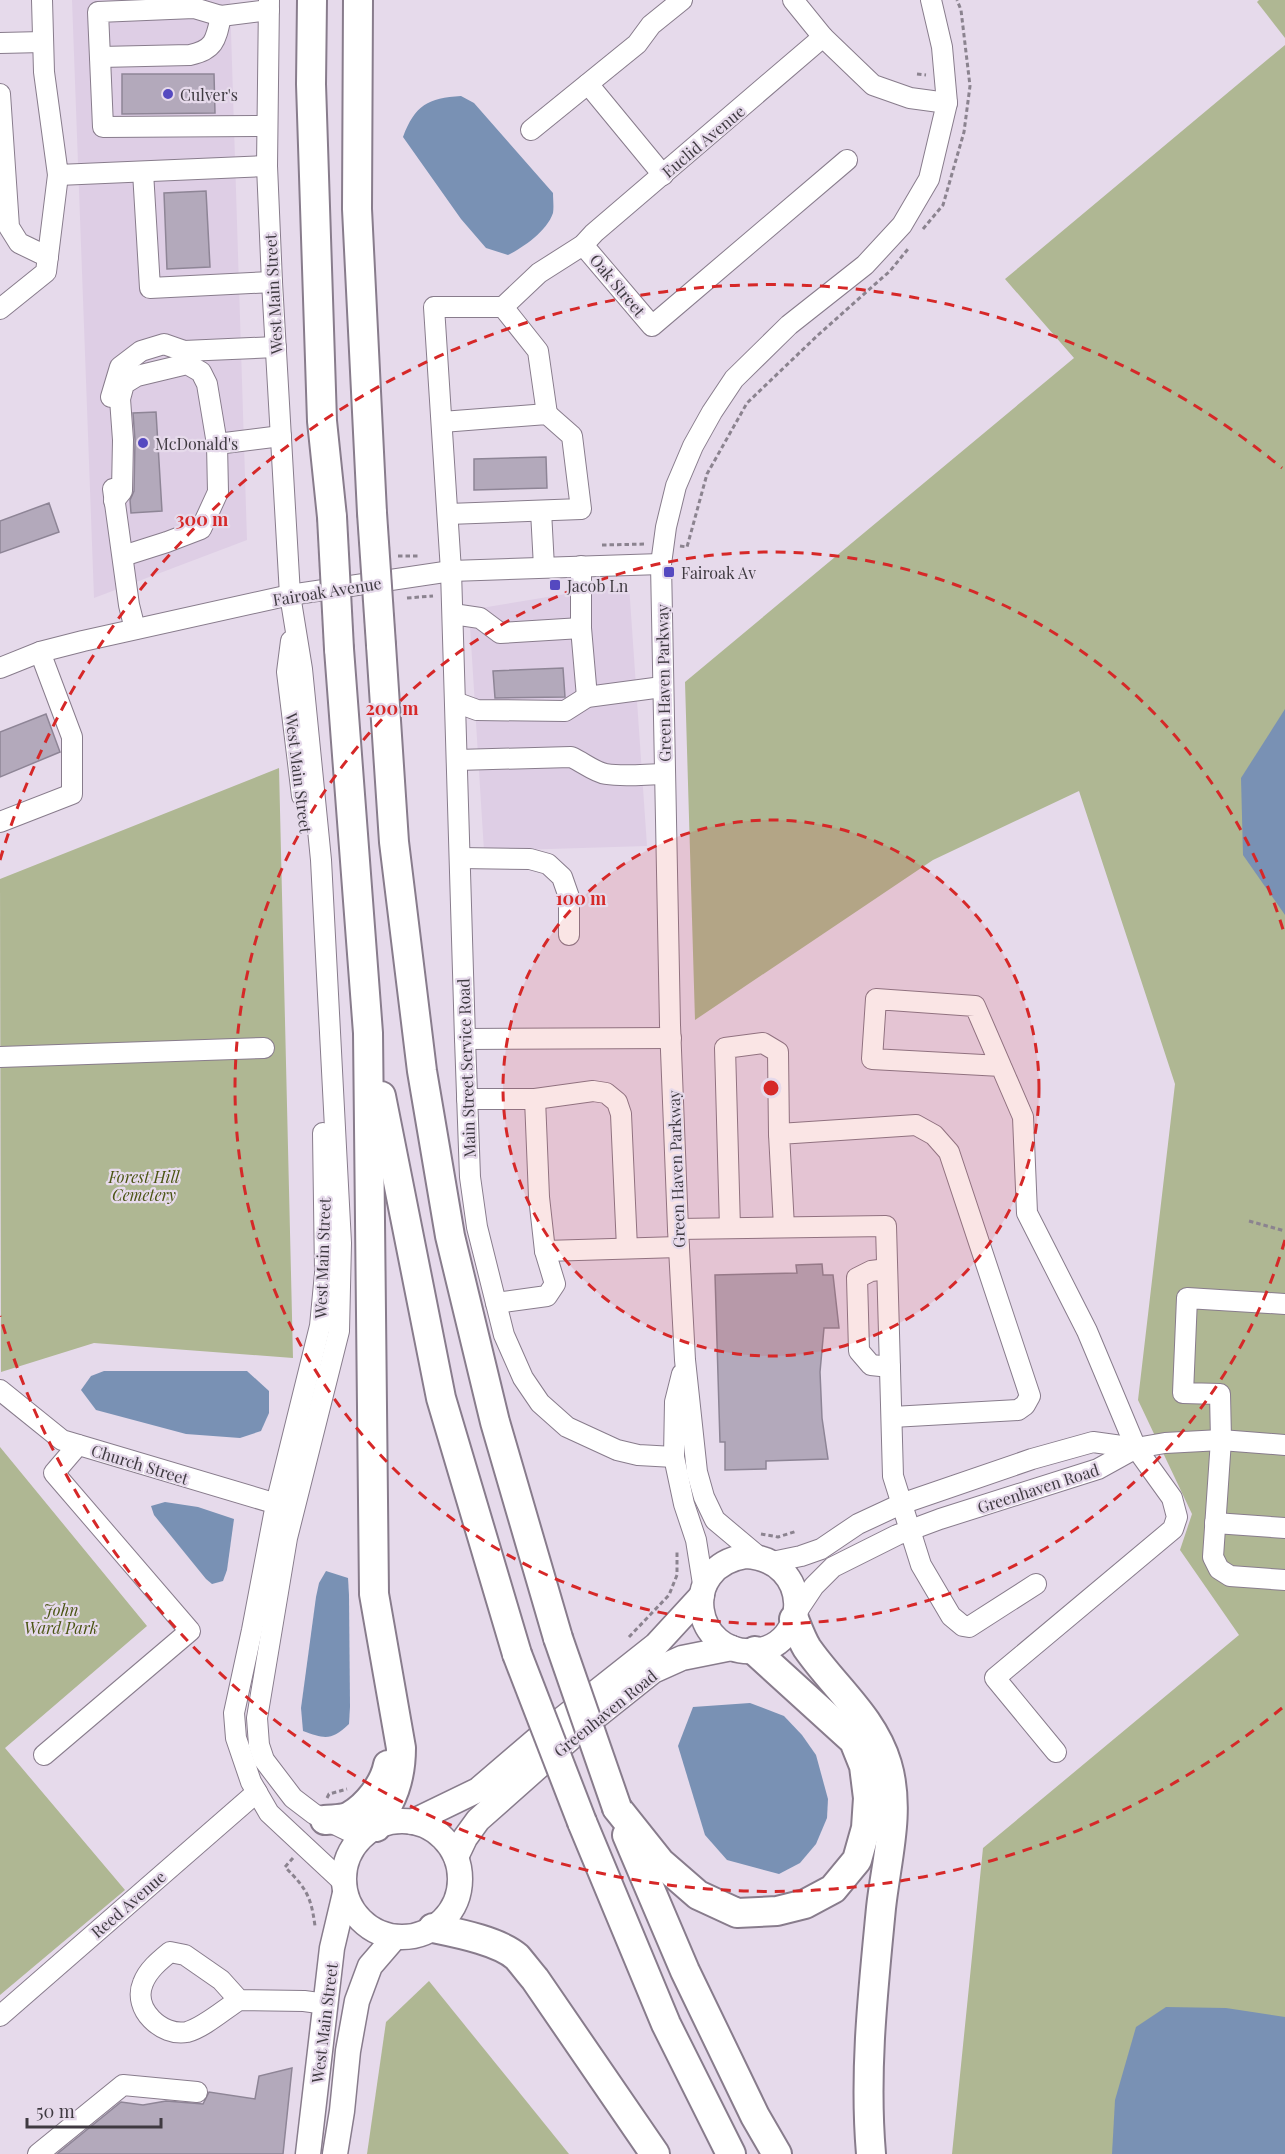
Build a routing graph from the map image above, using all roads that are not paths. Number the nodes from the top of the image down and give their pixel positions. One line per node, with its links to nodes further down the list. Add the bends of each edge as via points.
1 (42, 0): 10 (street)
2 (312, 0): 55 (highway, bridge, via 322,421)
3 (358, 0): 97 (highway, bridge, via 357,209 372,513 397,865 422,1071 450,1236 495,1422 558,1638)
4 (682, 0): 13 (street)
5 (793, 0): 9 (street)
6 (931, 0): 15 (street, Green Haven Parkway, via 942,47)
7 (269, 5): 8 (street); 16 (street, West Main Street)
8 (221, 16): 12 (street, via 212,45 204,52 190,56); 12 (street, via 194,8 98,12)
9 (823, 38): 15 (street, via 873,85 910,98); 21 (street, Euclid Avenue)
10 (43, 42): 11 (street); 22 (street)
11 (0, 43)
12 (100, 57): 16 (street, via 103,127)
13 (588, 84): 17 (street); 21 (street)
14 (0, 94): 24 (street, via 9,227 19,243)
15 (947, 103): 37 (street, Green Haven Parkway, via 929,179 902,225 864,265 774,339 734,379 712,412 676,486)
16 (267, 126): 19 (street, West Main Street)
17 (531, 130)
18 (847, 160): 23 (street, Oak Street, via 652,326)
19 (267, 166): 20 (street); 25 (street, West Main Street)
20 (143, 172): 22 (street); 25 (street, via 150,288)
21 (663, 174): 23 (street, Euclid Avenue)
22 (58, 175): 24 (street)
23 (583, 245): 26 (street, Euclid Avenue, via 539,273)
24 (48, 257): 27 (street, via 46,272)
25 (272, 282): 28 (street, West Main Street)
26 (502, 307): 29 (street, via 538,351); 30 (street, Main Street Service Road, via 435,307)
27 (0, 309)
28 (276, 347): 31 (street, West Main Street); 33 (street, via 184,351 164,344 141,351 120,367 110,399)
29 (547, 414): 30 (street); 34 (street, via 572,436 581,509)
30 (442, 422): 35 (street, Main Street Service Road)
31 (281, 436): 32 (street); 41 (street, West Main Street)
32 (217, 444): 33 (street, via 207,384 201,372 187,364 137,376 124,384 120,399 122,491); 36 (street, via 218,492 201,529)
33 (114, 501): 36 (street)
34 (541, 511): 35 (street); 39 (street)
35 (448, 514): 40 (street, Main Street Service Road)
36 (123, 556): 44 (street)
37 (661, 564): 38 (street, Fairoak Avenue); 47 (street, Green Haven Parkway)
38 (581, 566): 39 (street, Fairoak Avenue); 43 (street)
39 (544, 567): 40 (street, Fairoak Avenue)
40 (451, 571): 41 (street, Fairoak Avenue); 42 (street, Main Street Service Road)
41 (290, 595): 44 (street, Fairoak Avenue); 82 (street, West Main Street, via 302,669 321,860 341,1244 339,1331)
42 (453, 614): 43 (street, via 480,618 500,633); 49 (street, Main Street Service Road)
43 (581, 628): 48 (street)
44 (135, 629): 45 (street, Fairoak Avenue)
45 (39, 652): 46 (street, Fairoak Avenue); 52 (street, via 72,737 72,794)
46 (0, 668)
47 (663, 687): 48 (street); 51 (street, Green Haven Parkway)
48 (587, 697): 49 (street, via 565,711 477,710)
49 (455, 702): 50 (street, Main Street Service Road)
50 (457, 760): 51 (street, via 571,758 607,774); 53 (street, Main Street Service Road)
51 (665, 774): 56 (street, Green Haven Parkway)
52 (0, 822)
53 (460, 858): 54 (street, via 530,859 548,864 562,877 569,897); 57 (street, Main Street Service Road)
54 (569, 935)
55 (368, 1032): 92 (highway, via 374,1594); 113 (highway, bridge, via 441,1398 517,1654 666,2024)
56 (671, 1038): 57 (street); 66 (street, Green Haven Parkway)
57 (465, 1040): 61 (street, Main Street Service Road)
58 (264, 1048): 59 (street)
59 (0, 1058)
60 (1001, 1066): 60 (street, via 975,1006 876,999 872,1059); 79 (street, via 1023,1117 1028,1213 1087,1331)
61 (467, 1099): 62 (street); 70 (street, Main Street Service Road, via 470,1177 477,1227)
62 (535, 1099): 67 (street, via 593,1092 606,1093 617,1102 621,1114); 68 (street)
63 (779, 1134): 64 (street); 65 (street, via 778,1052 763,1043 725,1048); 75 (street, via 916,1125 934,1135 949,1152 1030,1396 1018,1410)
64 (784, 1227): 65 (street); 69 (street, via 886,1226)
65 (730, 1228): 66 (street)
66 (678, 1238): 67 (street); 72 (street, Green Haven Parkway)
67 (627, 1248): 68 (street)
68 (545, 1251): 70 (street, via 555,1284 547,1296)
69 (887, 1269): 73 (street); 73 (street, via 857,1278 859,1352 871,1365)
70 (496, 1303): 80 (street, Main Street Service Road, via 504,1335 523,1378 540,1403 567,1427 617,1450)
71 (1285, 1304): 76 (street, via 1187,1298 1183,1393 1220,1394)
72 (685, 1360): 80 (street, via 675,1402); 86 (street, via 697,1472 704,1497 714,1520)
73 (890, 1367): 75 (street)
74 (0, 1390): 77 (street, Church Street, via 63,1440)
75 (892, 1417): 81 (street, via 893,1476)
76 (1221, 1440): 78 (street); 79 (street); 83 (street)
77 (78, 1445): 82 (street, Church Street); 95 (street, via 54,1473 190,1631)
78 (1285, 1445)
79 (1136, 1448): 81 (street, Greenhaven Road, via 1093,1442); 85 (street, Greenhaven Road, via 1098,1469); 94 (street, via 1172,1498 1178,1517 1173,1529 994,1678)
80 (674, 1457): 89 (street, via 697,1543)
81 (901, 1504): 85 (street); 86 (street, Greenhaven Road, via 858,1524 821,1549 801,1556)
82 (286, 1507): 96 (street, West Main Street, via 234,1713 236,1738); 98 (street, West Main Street, via 287,1538 257,1718 259,1745 264,1760 293,1797)
83 (1215, 1523): 84 (street); 87 (street, via 1213,1557 1219,1569 1230,1576)
84 (1285, 1528)
85 (909, 1530): 88 (street, via 921,1565 951,1616 963,1626); 90 (street, Greenhaven Road, via 833,1567 814,1586)
86 (765, 1559): 89 (main road, Greenhaven Road, via 734,1558 723,1563); 90 (main road, via 784,1571 792,1583 797,1598)
87 (1285, 1580)
88 (1036, 1584)
89 (703, 1589): 91 (main road, via 701,1610 706,1624 714,1636); 93 (main road, Greenhaven Road, via 656,1645)
90 (794, 1618): 91 (main road, Greenhaven Road, via 782,1639 770,1647); 115 (highway, via 806,1647 854,1703 876,1736 887,1764 892,1794 893,1824 869,2039)
91 (743, 1649): 93 (main road, Greenhaven Road, via 682,1658 653,1671 584,1726); 97 (highway, via 854,1741 864,1766 868,1798 866,1828 857,1860 833,1889 805,1904 777,1911 737,1913 698,1895 660,1862)
92 (397, 1719): 98 (highway, via 387,1771 375,1792 348,1817); 100 (highway, via 401,1770 394,1795)
93 (544, 1748): 99 (main road, via 478,1790); 101 (main road, via 478,1820)
94 (1056, 1752)
95 (44, 1755)
96 (257, 1792): 102 (street, West Main Street, via 269,1813); 107 (street, Reed Avenue)
97 (617, 1808): 114 (highway, via 685,1971)
98 (325, 1820): 100 (street, West Main Street)
99 (412, 1822): 100 (main road, via 394,1822); 101 (main road, via 445,1840)
100 (369, 1832): 102 (main road, via 350,1852 344,1869)
101 (456, 1857): 103 (main road, via 460,1877 457,1897 448,1915)
102 (344, 1888): 104 (main road, via 360,1920 376,1932); 106 (main road, West Main Street)
103 (433, 1928): 104 (main road, via 415,1936); 112 (highway, via 487,1943 516,1956)
104 (395, 1937): 111 (main road, West Main Street, via 370,1966 357,2001)
105 (238, 2000): 105 (street, via 188,2032 169,2031 152,2020 141,2005 142,1985 153,1966 170,1952 185,1954 221,1980); 106 (street)
106 (326, 2004): 110 (main road, West Main Street)
107 (0, 2016)
108 (197, 2092): 109 (street, via 123,2085)
109 (38, 2154)
110 (308, 2154)
111 (335, 2154)
112 (655, 2154)
113 (731, 2154)
114 (777, 2154)
115 (871, 2154)

